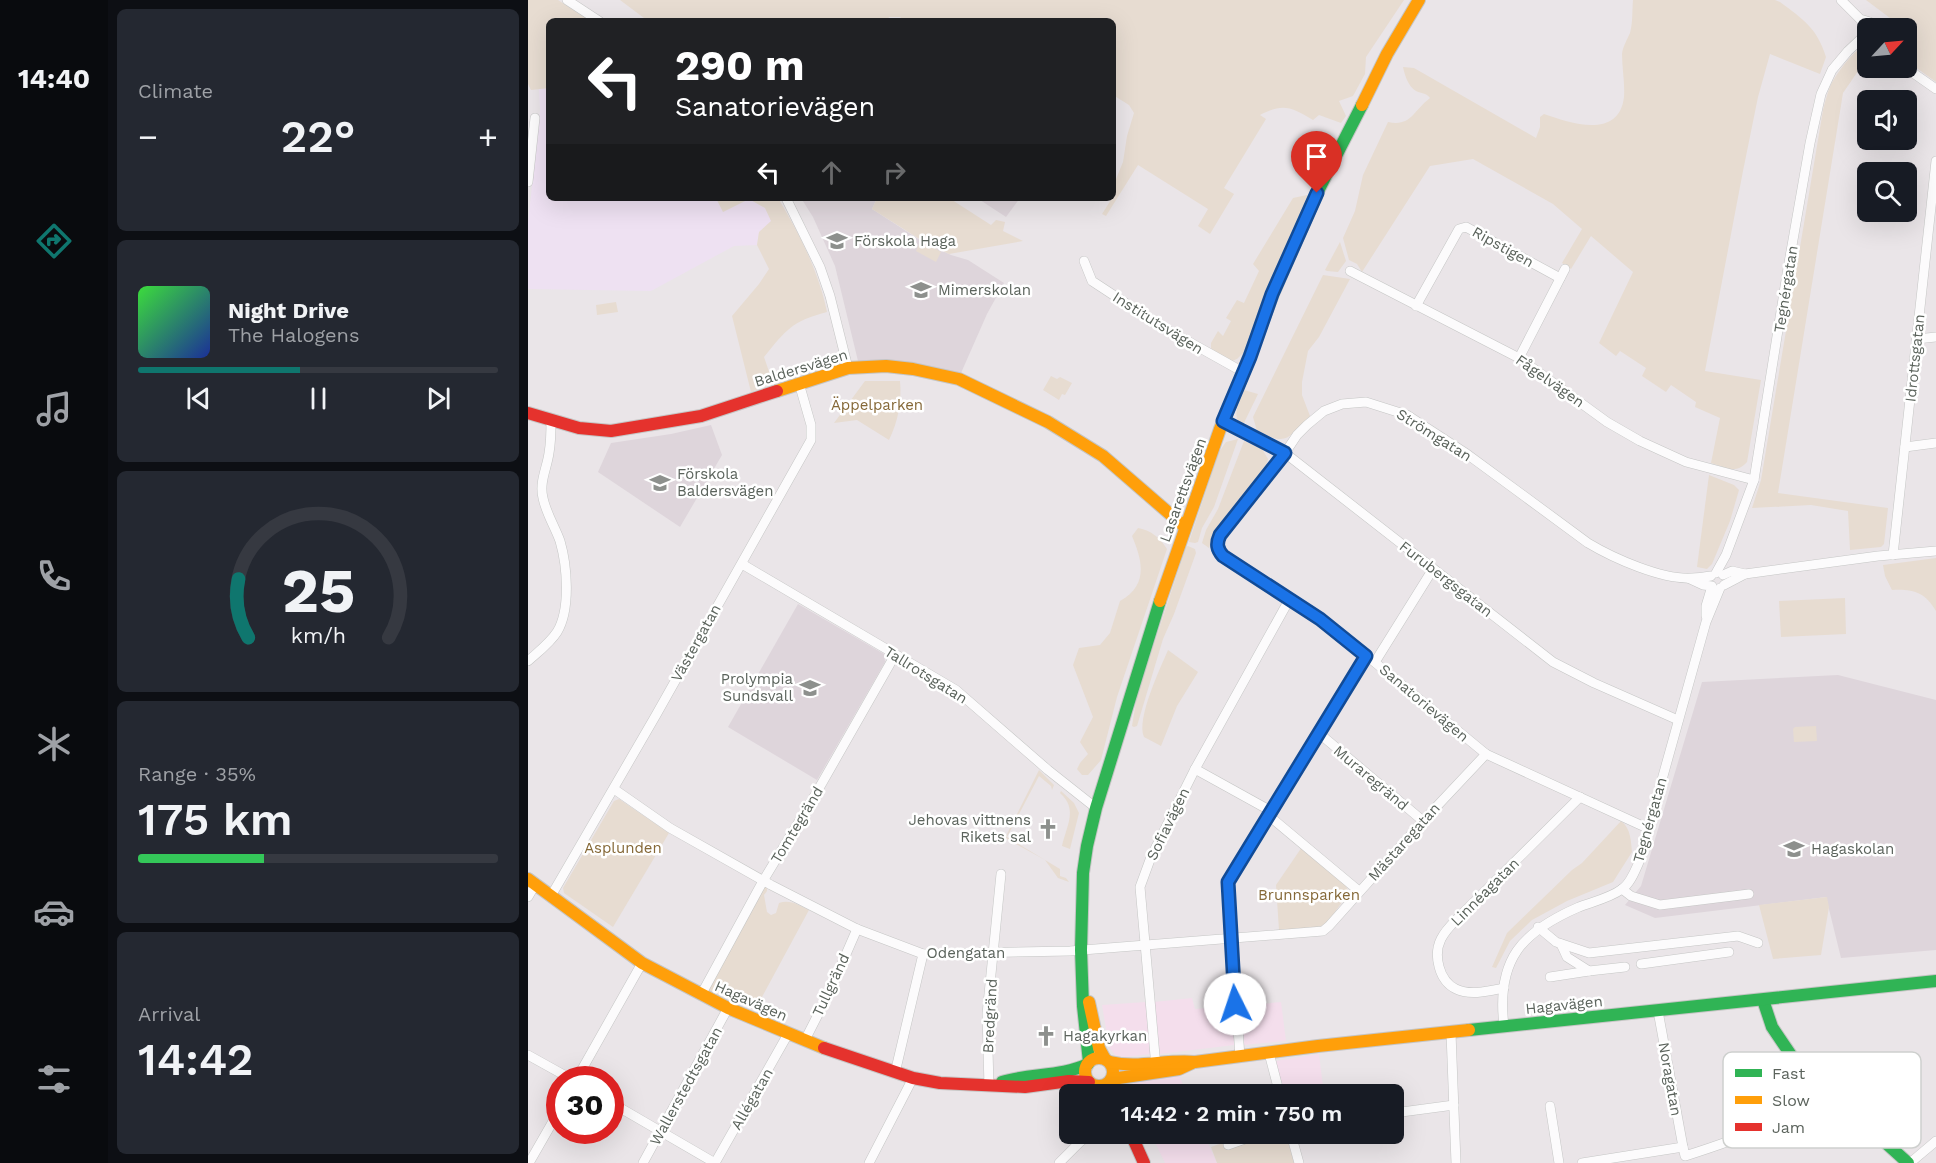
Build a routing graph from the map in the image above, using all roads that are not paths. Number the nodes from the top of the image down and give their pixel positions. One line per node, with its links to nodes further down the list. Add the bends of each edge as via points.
1 (567, 0): 4 (street)
2 (1419, 0): 23 (street, Lasarettsvägen, via 1387,54 1317,193)
3 (1841, 0): 5 (street)
4 (594, 18)
5 (1860, 18)
6 (1857, 44): 31 (street, Tegnérgatan, via 1832,70 1817,110)
7 (1917, 76): 8 (street)
8 (1936, 89)
9 (536, 118): 10 (street)
10 (531, 128): 12 (street)
11 (1936, 161): 20 (street, Idrottsgatan)
12 (528, 182)
13 (787, 201): 22 (street, via 820,267)
14 (1084, 261): 23 (street, Institutsvägen, via 1092,281 1159,325)
15 (1565, 268): 17 (street)
16 (1350, 271): 18 (street, Fågelvägen)
17 (1560, 279): 18 (street, Ripstigen, via 1466,227 1459,229); 21 (street)
18 (1416, 306): 21 (street, Fågelvägen)
19 (1936, 337): 20 (street)
20 (1917, 339): 29 (street, Idrottsgatan)
21 (1519, 358): 31 (street, Fågelvägen, via 1640,441 1686,462)
22 (848, 368): 24 (street, Baldersvägen); 32 (street, Baldersvägen, via 913,369 959,379 984,390 1048,422 1103,456)
23 (1243, 372): 27 (street, Lasarettsvägen)
24 (799, 383): 26 (street, Baldersvägen, via 701,416 611,431); 36 (street, Västergatan, via 811,424 811,440)
25 (528, 413): 26 (street, Baldersvägen)
26 (551, 420): 42 (street, via 542,497 566,567 566,599 558,631)
27 (1223, 421): 30 (street, Furubergsgatan); 32 (street, Lasarettsvägen)
28 (1936, 443): 29 (street)
29 (1905, 447): 35 (street, Idrottsgatan)
30 (1285, 453): 33 (street, Strömgatan, via 1220,535); 37 (street, Furubergsgatan); 38 (street, Strömgatan, via 1297,435 1324,411 1342,404 1366,402 1389,408 1407,415 1467,454 1604,553 1703,585)
31 (1754, 480): 38 (street, Tegnérgatan)
32 (1185, 527): 50 (street, Lasarettsvägen)
33 (1218, 550): 39 (street, Sanatorievägen)
34 (1936, 551): 35 (street, Strömgatan)
35 (1893, 555): 38 (street, Strömgatan, via 1744,574 1732,571)
36 (742, 564): 40 (street, Tallrotsgatan); 48 (street, Västergatan)
37 (1433, 569): 43 (street); 44 (street, Furubergsgatan, via 1563,668)
38 (1718, 580): 44 (street, Tegnérgatan, via 1706,606 1706,622)
39 (1288, 600): 41 (street, Sanatorievägen, via 1320,619); 47 (street, Sofiavägen)
40 (895, 655): 50 (street, Tallrotsgatan, via 956,690); 55 (street, Tomtegränd)
41 (1366, 656): 43 (street, Sanatorievägen); 45 (street)
42 (528, 661)
43 (1375, 662): 46 (street, Sanatorievägen)
44 (1678, 720): 53 (street, Tegnérgatan)
45 (1320, 734): 51 (street); 52 (street, Muraregränd)
46 (1486, 754): 49 (street, Sanatorievägen); 52 (street, Mästaregatan)
47 (1195, 769): 51 (street); 68 (street, Sofiavägen, via 1140,886)
48 (614, 789): 55 (street, Odengatan, via 670,828); 60 (street, Västergatan)
49 (1580, 797): 53 (street, Sanatorievägen); 80 (street, Linnéagatan, via 1456,920 1440,941 1442,977 1456,989 1472,992)
50 (1096, 808): 69 (street, Lasarettsvägen, via 1083,873)
51 (1270, 813): 58 (street); 65 (street, via 1228,882)
52 (1423, 821): 58 (street, Mästaregatan)
53 (1647, 828): 57 (street, Tegnérgatan, via 1639,862)
54 (1002, 874): 71 (street, Bredgränd)
55 (763, 881): 63 (street, Odengatan); 81 (street, Tomtegränd)
56 (532, 882): 60 (street, Hagavägen); 61 (street)
57 (1622, 889): 59 (street, via 1660,905); 62 (street)
58 (1359, 891): 64 (street, Mästaregatan)
59 (1749, 894)
60 (551, 896): 73 (street, Hagavägen)
61 (528, 897)
62 (1538, 927): 67 (street); 80 (street, via 1515,952)
63 (857, 929): 72 (street, Odengatan); 88 (street, Tullgränd)
64 (1323, 931): 65 (street, Odengatan)
65 (1230, 938): 68 (street, Odengatan); 92 (street)
66 (1758, 942): 67 (street, via 1738,936 1589,953)
67 (1561, 944): 76 (street, via 1567,957)
68 (1145, 945): 69 (street, Odengatan); 97 (street, Sofiavägen)
69 (1081, 950): 71 (street, Odengatan); 79 (street, Lasarettsvägen)
70 (1729, 952): 74 (street)
71 (994, 953): 72 (street, Odengatan); 105 (street, Bredgränd, via 987,1014)
72 (923, 954): 98 (street)
73 (642, 963): 81 (street, Hagavägen); 96 (street)
74 (1641, 964)
75 (1624, 967): 76 (street)
76 (1588, 971): 77 (street)
77 (1550, 977)
78 (1936, 981): 82 (street, Hagavägen)
79 (1084, 985): 93 (street, Lasarettsvägen, via 1099,1048); 94 (street, Lasarettsvägen)
80 (1504, 988): 85 (street)
81 (701, 995): 83 (street, Hagavägen)
82 (1763, 1000): 84 (street, Hagavägen); 89 (street, via 1778,1038)
83 (728, 1008): 87 (street, Hagavägen); 110 (street, Wallerstedtsgatan)
84 (1658, 1011): 85 (street, Hagavägen); 118 (street, Noragatan)
85 (1504, 1026): 86 (street, Hagavägen)
86 (1451, 1033): 90 (street, Hagavägen); 106 (street)
87 (788, 1034): 88 (street, Hagavägen); 122 (street, Allégatan)
88 (804, 1040): 98 (street, Hagavägen)
89 (1788, 1052)
90 (1269, 1053): 92 (street, Hagavägen); 104 (street)
91 (528, 1055): 95 (street)
92 (1239, 1057): 97 (street, Hagavägen, via 1195,1062 1179,1069)
93 (1107, 1060): 94 (street, via 1097,1058); 97 (street, Hagavägen); 102 (street, via 1113,1070)
94 (1088, 1063): 101 (street, via 1085,1073); 105 (street, Hagavägen, via 1068,1072 1021,1077)
95 (548, 1066)
96 (582, 1066)
97 (1156, 1068): 103 (street, Hagavägen)
98 (895, 1073): 99 (street, Hagavägen)
99 (913, 1078): 105 (street, Hagavägen); 123 (street)
100 (1091, 1084): 105 (street, Hagavägen)
101 (1101, 1084)
102 (1103, 1084)
103 (1104, 1084)
104 (1277, 1084)
105 (989, 1086)
106 (1454, 1105): 109 (street); 127 (street)
107 (1550, 1106): 128 (street)
108 (624, 1110): 110 (street)
109 (1404, 1112)
110 (661, 1131): 121 (street, Wallerstedtsgatan); 122 (street)
111 (546, 1133): 120 (street)
112 (1936, 1141): 130 (street)
113 (1078, 1144): 124 (street)
114 (1134, 1144): 125 (street)
115 (1294, 1144): 126 (street)
116 (1723, 1144): 118 (street)
117 (1892, 1148): 130 (street)
118 (1685, 1156): 119 (street)
119 (1604, 1161): 129 (street)
120 (529, 1163)
121 (643, 1163)
122 (715, 1163)
123 (869, 1163)
124 (1059, 1163)
125 (1144, 1163)
126 (1299, 1163)
127 (1456, 1163)
128 (1559, 1163)
129 (1582, 1163)
130 (1909, 1163)

